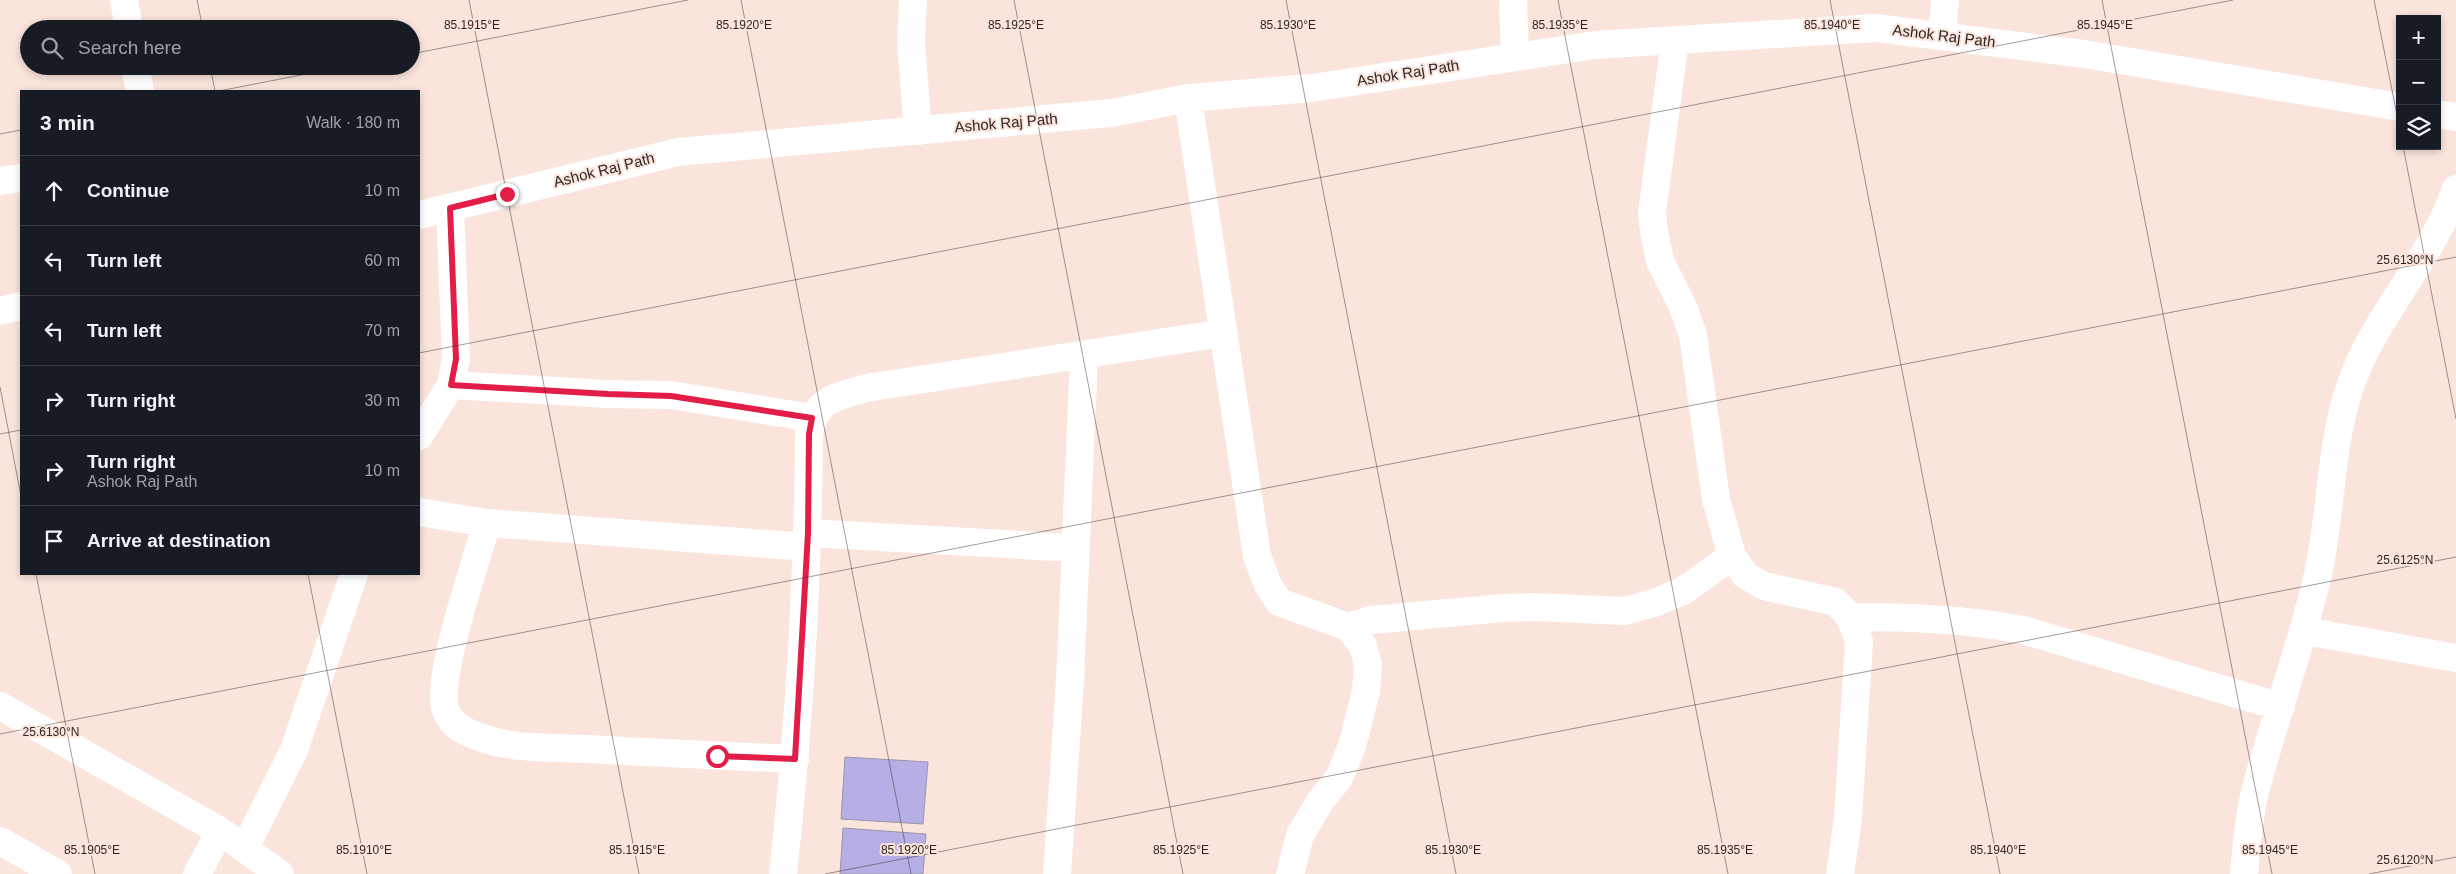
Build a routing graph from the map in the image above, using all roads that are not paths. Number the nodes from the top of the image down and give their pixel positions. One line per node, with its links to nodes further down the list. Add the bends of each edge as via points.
1 (124, 0): 5 (street)
2 (913, 0): 15 (street, via 911,43)
3 (1512, 0): 8 (street)
4 (1945, 0): 6 (street)
5 (127, 20)
6 (1942, 36): 7 (street, Ashok Raj Path, via 1876,28); 12 (street, Ashok Raj Path, via 2084,54)
7 (1675, 40): 8 (street, Ashok Raj Path, via 1595,45); 32 (street, via 1652,213 1660,261 1683,307 1693,336 1716,499)
8 (1515, 57): 11 (street, Ashok Raj Path, via 1312,88)
9 (137, 75): 10 (street)
10 (140, 90)
11 (1188, 98): 15 (street, Ashok Raj Path, via 1111,113); 23 (street)
12 (2396, 106)
13 (2441, 115): 14 (street)
14 (2456, 117)
15 (918, 131): 19 (street, Ashok Raj Path, via 678,152)
16 (20, 178): 17 (street)
17 (0, 181)
18 (2456, 189): 36 (street, via 2440,224 2357,368 2346,398 2339,425 2324,547)
19 (450, 208): 20 (street, Ashok Raj Path); 25 (street, via 456,359)
20 (420, 215)
21 (20, 306): 22 (street)
22 (0, 310)
23 (1223, 333): 24 (street); 35 (street, via 1257,556 1268,585 1279,602)
24 (1084, 355): 26 (street, via 866,388 821,405); 31 (street)
25 (451, 385): 26 (street, via 671,396); 27 (street)
26 (812, 418): 30 (street)
27 (420, 434)
28 (420, 512): 29 (street)
29 (487, 523): 30 (street); 40 (street, via 447,662 445,709 455,726 478,737 501,742 559,748)
30 (808, 540): 31 (street); 40 (street)
31 (1074, 548): 48 (street, via 1070,681)
32 (1732, 556): 34 (street, via 1745,575 1764,586 1836,602); 35 (street, via 1683,591 1625,611 1502,608 1371,620)
33 (354, 575): 43 (street, via 294,750)
34 (1850, 617): 39 (street, via 1953,619 2023,630); 50 (street, via 1860,641 1848,818)
35 (1348, 627): 49 (street, via 1363,646 1368,665 1366,692 1352,746 1339,778 1300,835)
36 (2304, 632): 37 (street); 39 (street)
37 (2456, 658)
38 (0, 706): 41 (street)
39 (2281, 707): 51 (street, via 2250,818)
40 (795, 759): 47 (street)
41 (220, 831): 43 (street); 45 (street)
42 (0, 841): 44 (street)
43 (245, 848): 46 (street)
44 (58, 874)
45 (196, 874)
46 (280, 874)
47 (783, 874)
48 (1057, 874)
49 (1290, 874)
50 (1840, 874)
51 (2244, 874)

